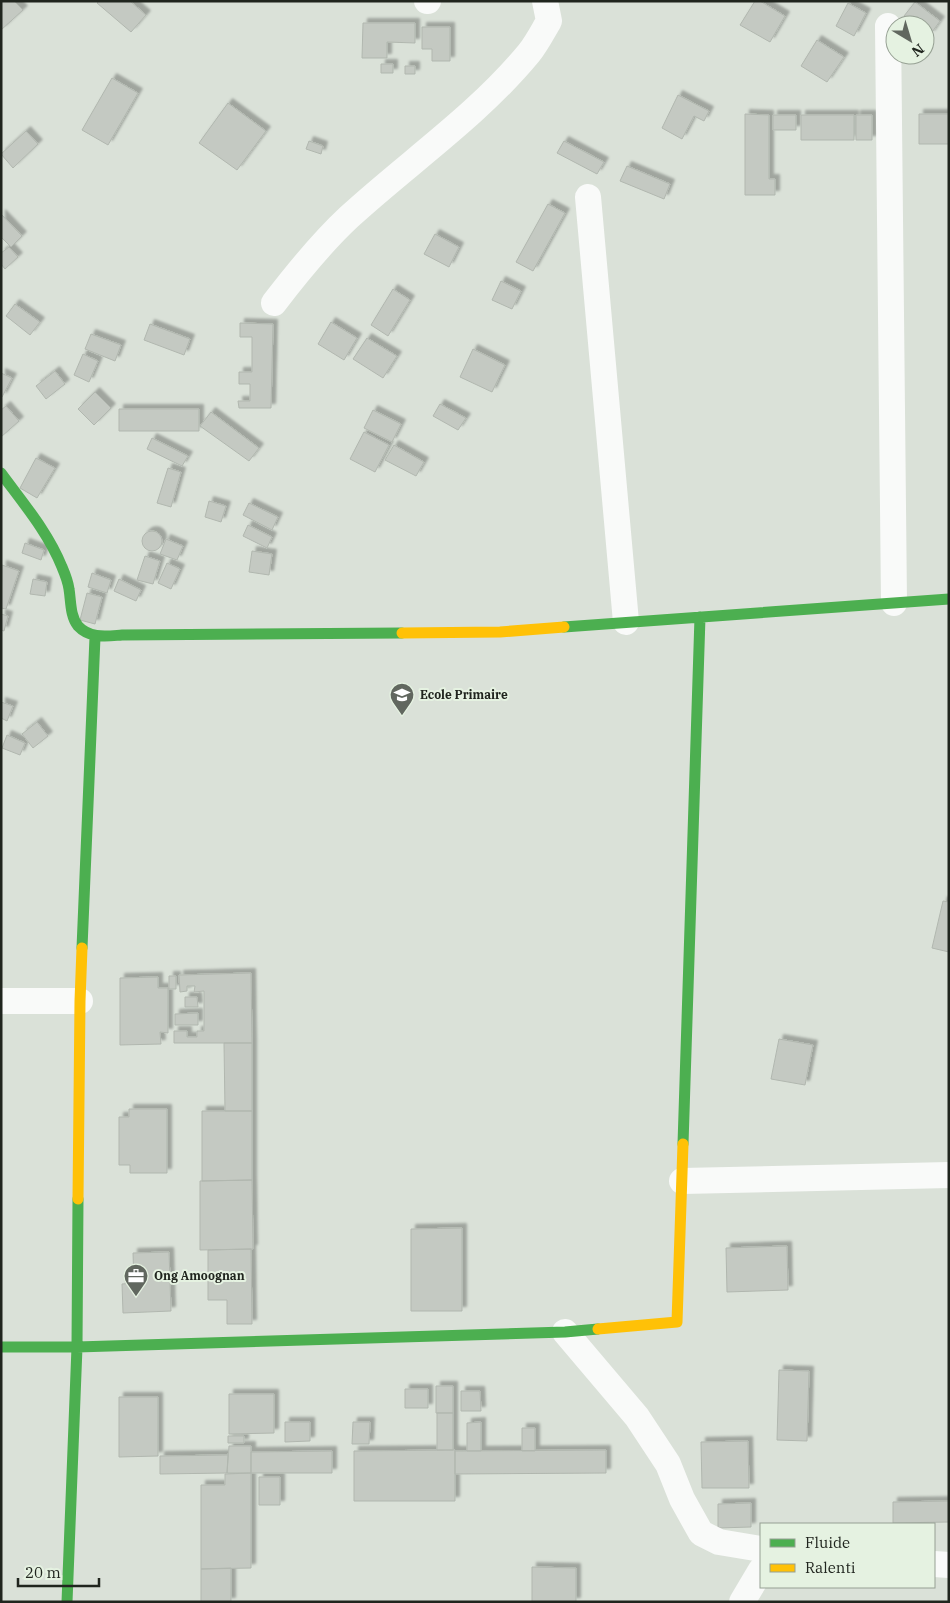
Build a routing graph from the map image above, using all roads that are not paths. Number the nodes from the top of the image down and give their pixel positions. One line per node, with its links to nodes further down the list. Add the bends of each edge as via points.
1 (545, 1): 4 (street, via 549,20 530,51 498,88 349,218 305,263)
2 (888, 65): 7 (street)
3 (588, 198): 9 (street)
4 (274, 303)
5 (4, 480): 10 (street, via 59,556 68,584 72,613 79,627)
6 (949, 599): 7 (street)
7 (894, 603): 8 (street)
8 (700, 617): 9 (street); 14 (street)
9 (626, 622): 10 (street, via 500,632)
10 (95, 637): 12 (street)
11 (1, 1000): 12 (street)
12 (80, 1001): 17 (street)
13 (949, 1175): 14 (street)
14 (682, 1181): 15 (street, via 678,1322)
15 (565, 1332): 17 (street); 18 (street, via 637,1417 668,1464 701,1533 719,1542)
16 (1, 1347): 17 (street)
17 (76, 1347): 22 (street)
18 (760, 1549)
19 (935, 1564): 20 (street)
20 (949, 1565)
21 (760, 1572): 23 (street)
22 (67, 1602)
23 (742, 1602)

